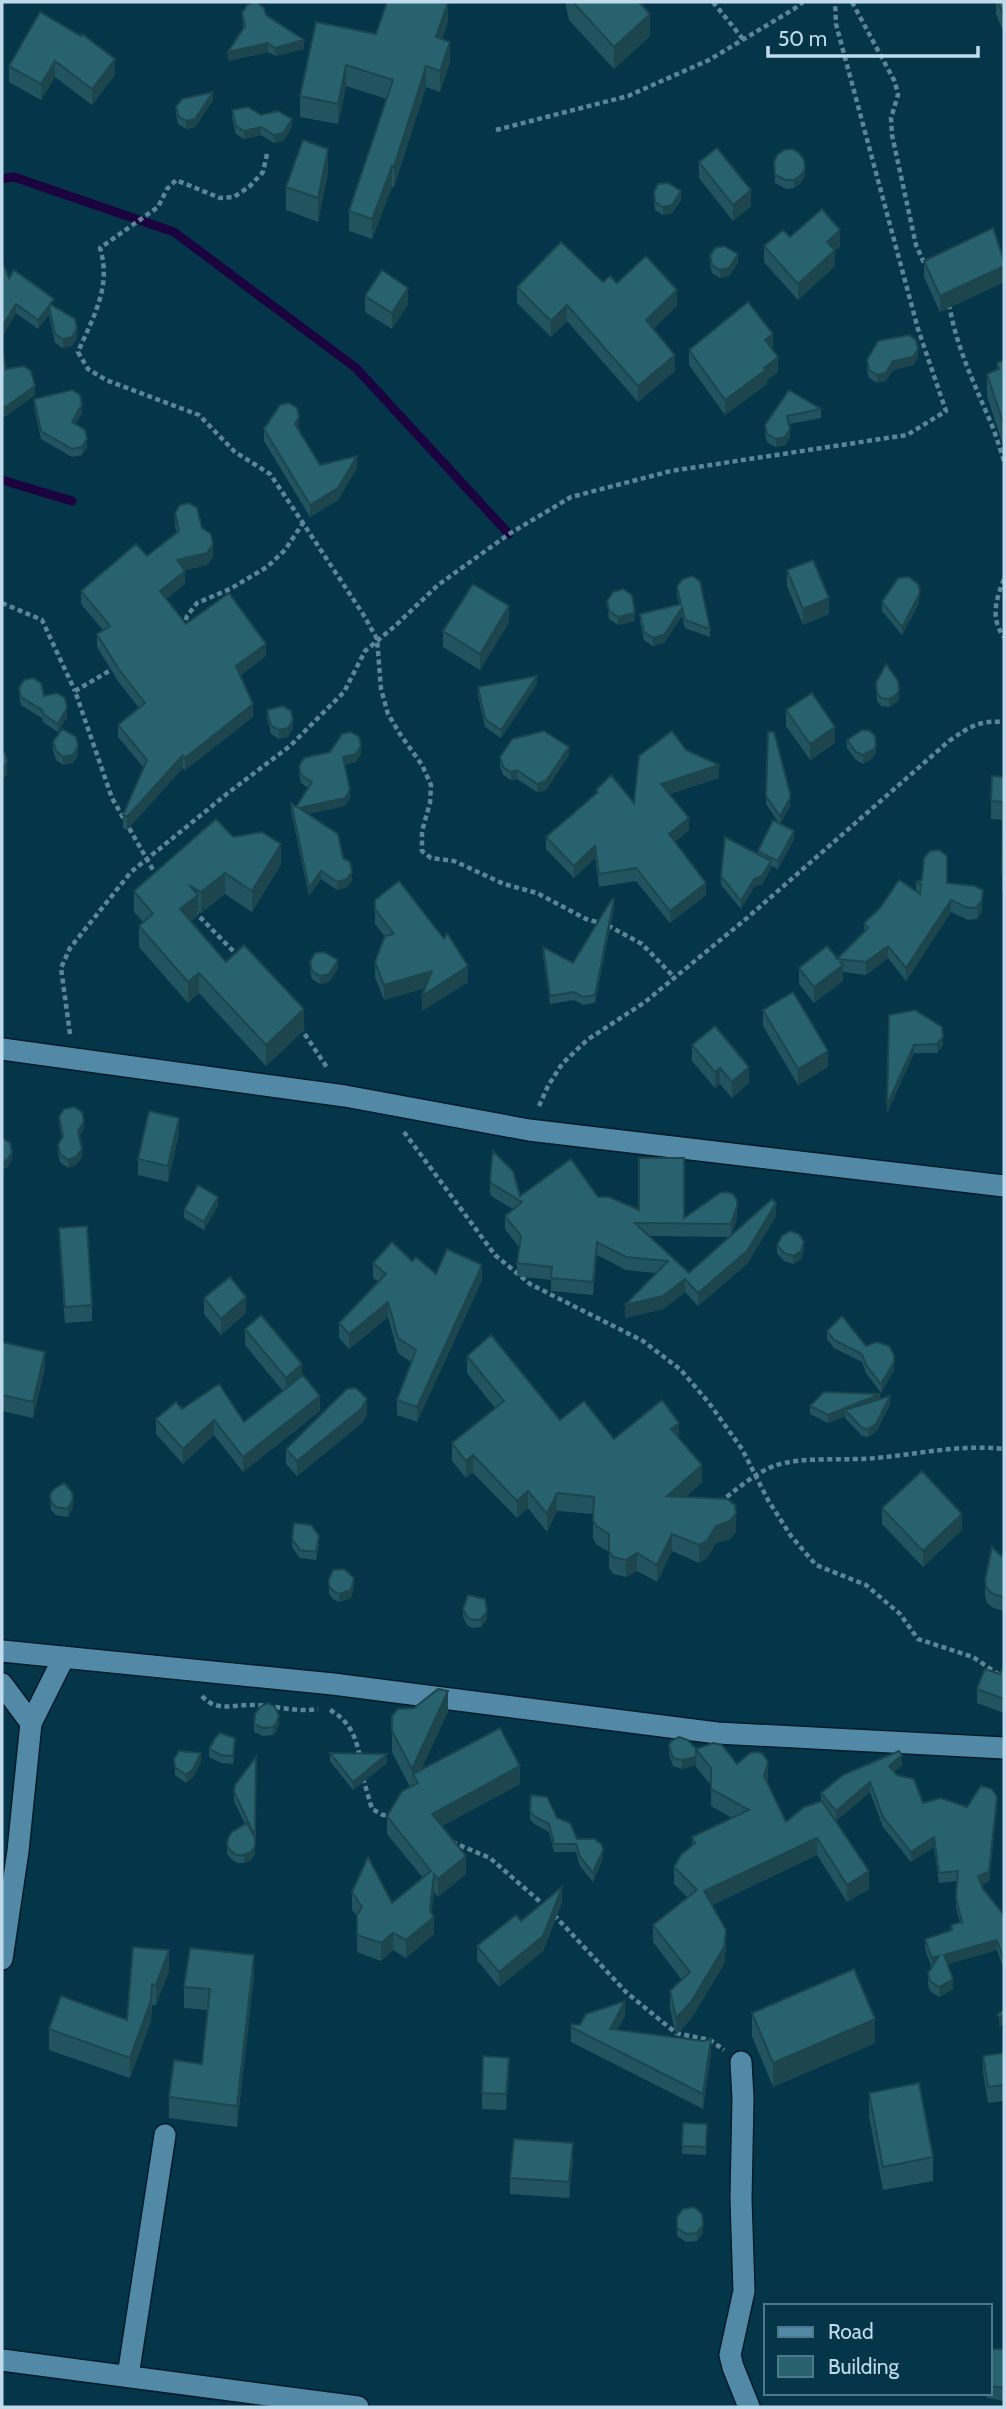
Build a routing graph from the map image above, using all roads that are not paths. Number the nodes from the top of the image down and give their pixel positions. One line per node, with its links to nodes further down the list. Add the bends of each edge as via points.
1 (2, 1049): 2 (street, via 345,1096 529,1130)
2 (1004, 1186)
3 (2, 1651): 4 (street)
4 (64, 1657): 6 (street); 7 (street, via 333,1684 717,1733)
5 (2, 1684): 6 (street)
6 (31, 1723): 8 (street)
7 (1004, 1748)
8 (2, 1959)
9 (741, 2062): 14 (street, via 744,2291 730,2355)
10 (165, 2135): 12 (street)
11 (2, 2360): 12 (street)
12 (128, 2376): 13 (street)
13 (358, 2407)
14 (748, 2407)

